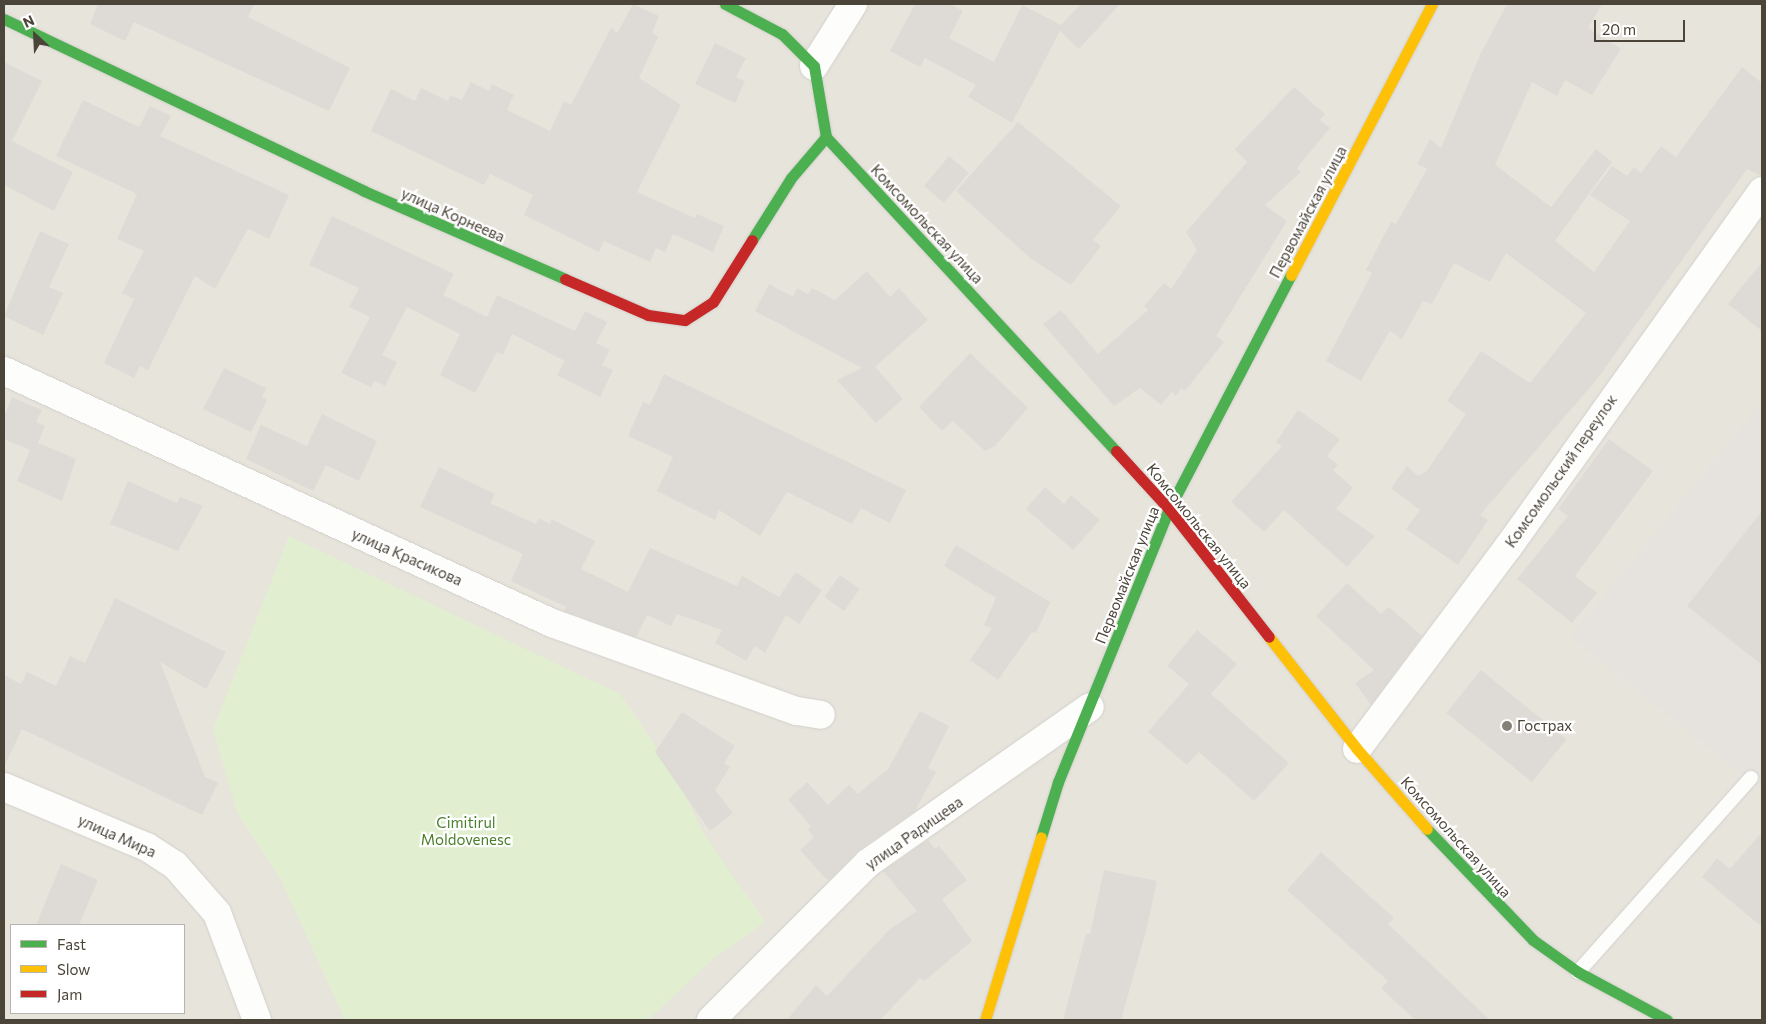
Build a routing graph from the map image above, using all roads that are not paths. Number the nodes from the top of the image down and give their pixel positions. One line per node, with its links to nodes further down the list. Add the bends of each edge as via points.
1 (725, 4): 5 (street, via 782,34)
2 (853, 4): 5 (street)
3 (1432, 4): 9 (street, Первомайская улица)
4 (4, 19): 6 (street, улица Корнеева, via 364,191 648,315 685,320 713,302 791,178)
5 (814, 66): 6 (street)
6 (826, 137): 9 (street, Комсомольская улица)
7 (1762, 191): 12 (street, Комсомольский переулок, via 1509,546)
8 (4, 371): 11 (street, улица Красикова, via 552,623 797,711)
9 (1169, 509): 10 (street, Первомайская улица); 12 (street, Комсомольская улица)
10 (1090, 707): 17 (street, улица Радищева, via 868,863); 18 (street, Первомайская улица, via 1058,782)
11 (821, 715)
12 (1357, 749): 15 (street, Комсомольская улица, via 1483,892 1533,940)
13 (1751, 778): 15 (lane)
14 (4, 787): 16 (street, улица Мира, via 147,847 176,865 217,914)
15 (1578, 972): 19 (street, Комсомольская улица)
16 (257, 1020)
17 (711, 1020)
18 (985, 1020)
19 (1667, 1020)

